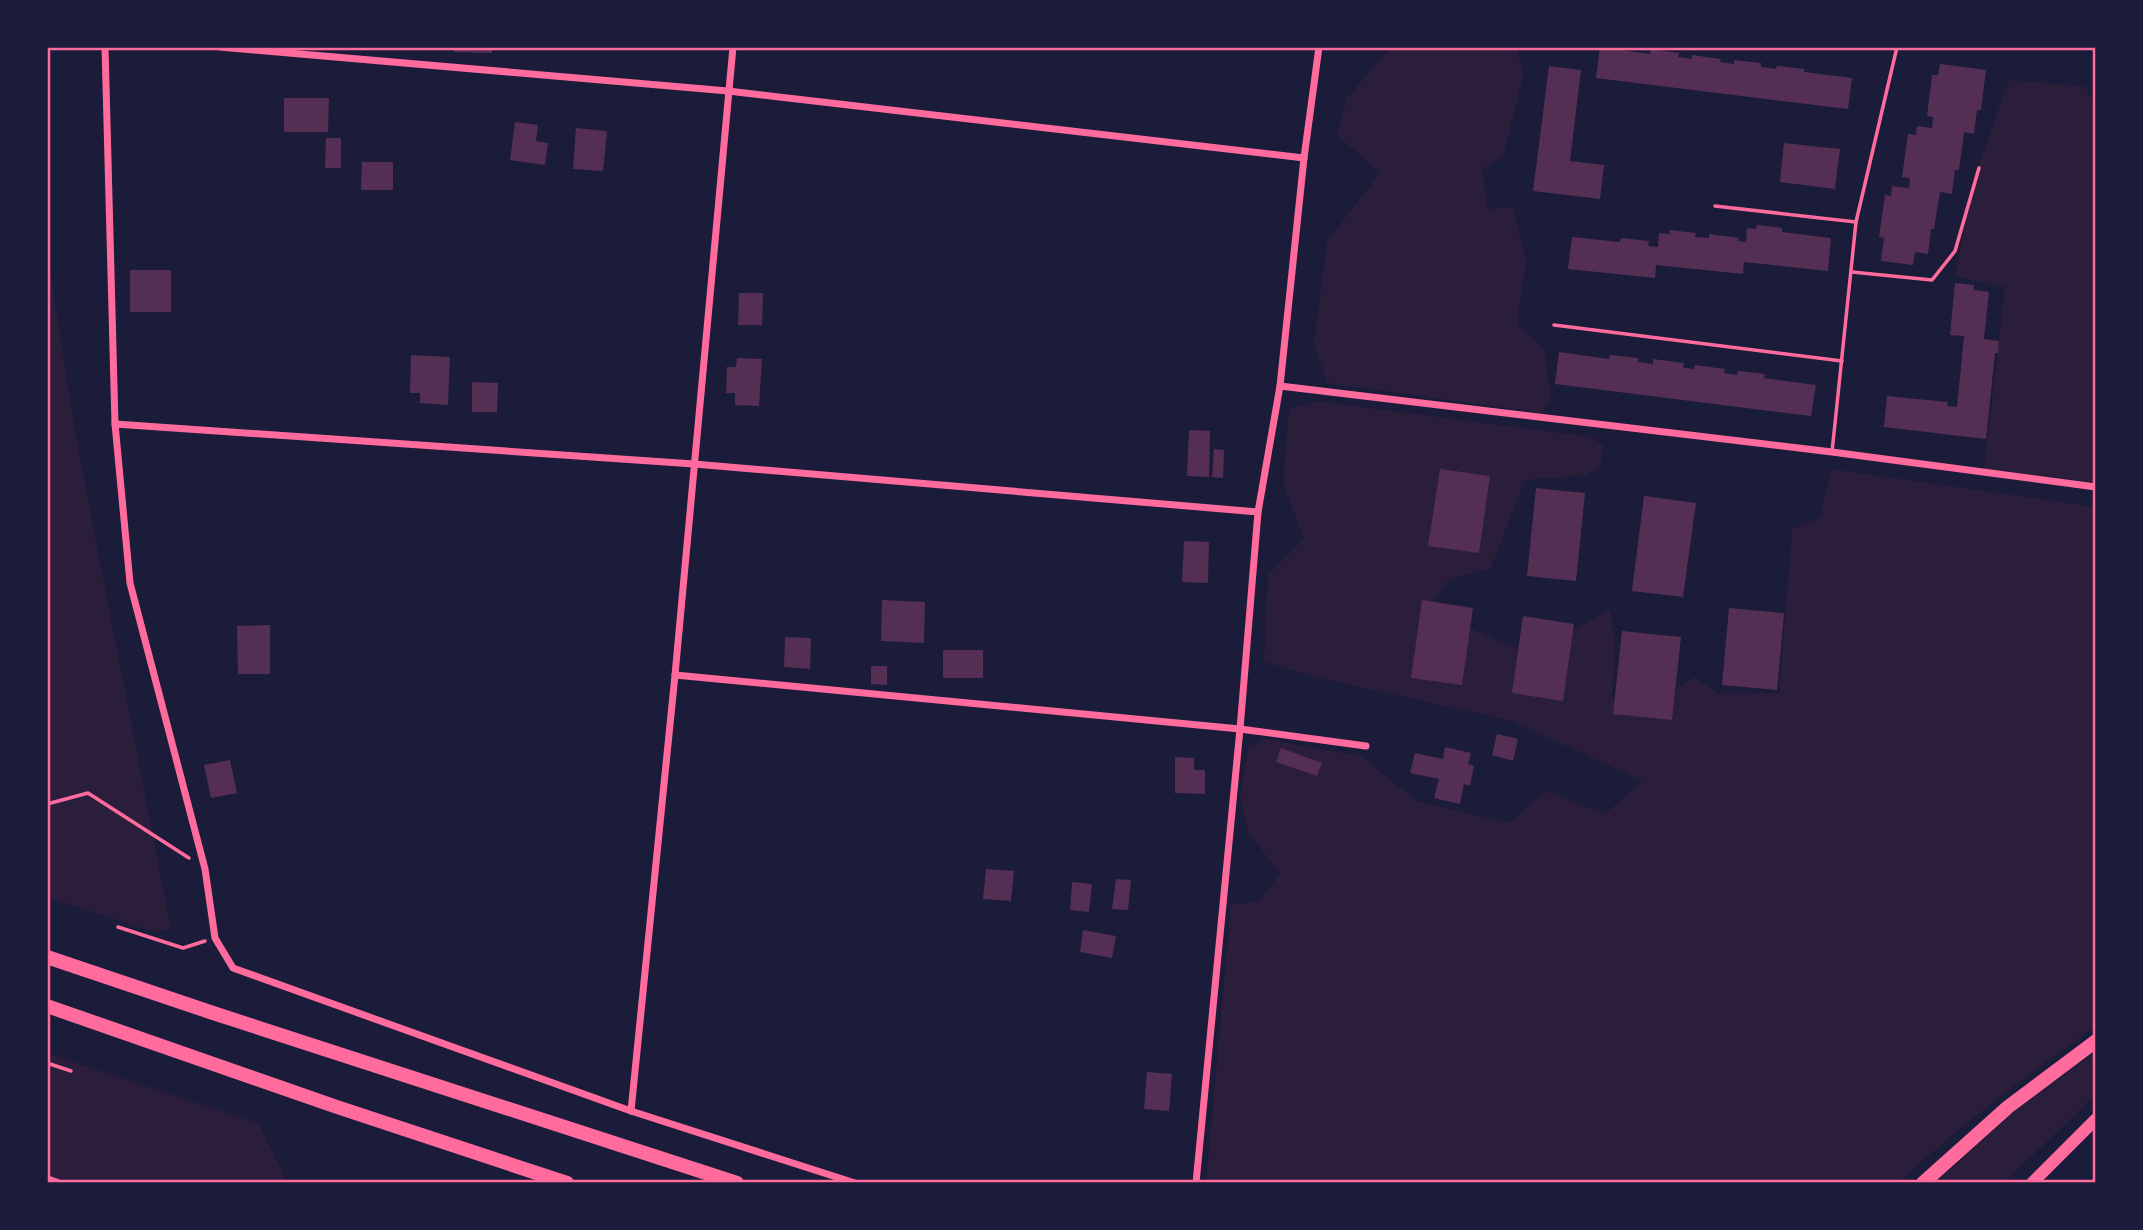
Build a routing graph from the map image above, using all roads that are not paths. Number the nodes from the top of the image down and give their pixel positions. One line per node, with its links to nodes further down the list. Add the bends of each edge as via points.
1 (105, 47): 15 (street)
2 (220, 47): 6 (street)
3 (733, 47): 6 (street)
4 (1319, 47): 7 (street)
5 (1897, 47): 10 (lane)
6 (728, 91): 7 (street); 17 (street)
7 (1304, 158): 14 (street)
8 (1979, 167): 11 (lane, via 1955,251 1932,280)
9 (1715, 206): 10 (lane)
10 (1856, 222): 11 (lane)
11 (1851, 271): 13 (lane)
12 (1554, 325): 13 (lane)
13 (1842, 361): 16 (lane)
14 (1280, 386): 16 (street); 19 (street)
15 (115, 424): 17 (street); 26 (street, via 130,583 205,869 215,938 233,968)
16 (1832, 452): 18 (street)
17 (694, 464): 19 (street); 20 (street)
18 (2096, 487)
19 (1258, 512): 21 (street)
20 (675, 675): 21 (street); 26 (street)
21 (1240, 729): 22 (street); 31 (street)
22 (1366, 746)
23 (47, 957): 29 (highway)
24 (47, 1006): 28 (highway)
25 (2096, 1041): 32 (highway, via 2008,1107)
26 (631, 1111): 30 (street)
27 (2096, 1119): 33 (main road)
28 (567, 1183)
29 (737, 1183)
30 (855, 1183)
31 (1196, 1183)
32 (1923, 1183)
33 (2032, 1183)

